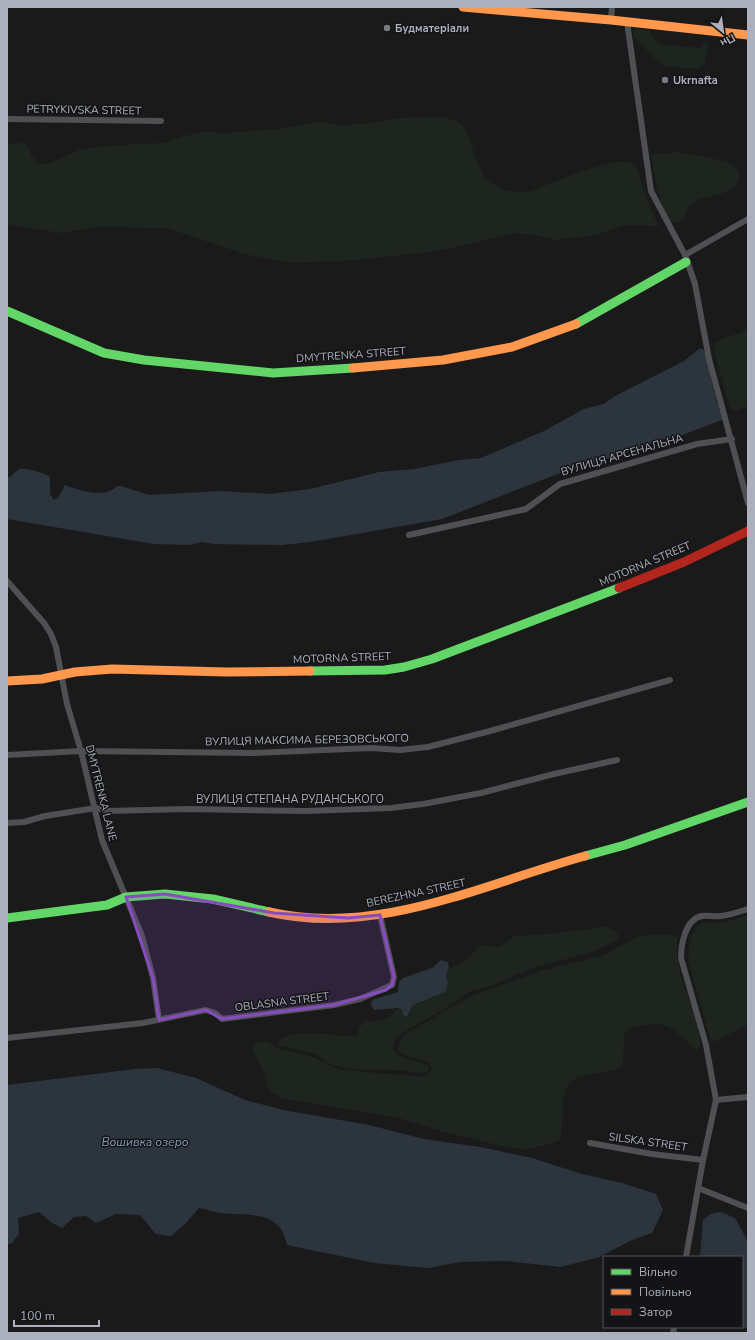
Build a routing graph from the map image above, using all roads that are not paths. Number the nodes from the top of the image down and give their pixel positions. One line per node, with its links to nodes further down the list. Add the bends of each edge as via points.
1 (463, 7): 3 (street)
2 (612, 7): 3 (street)
3 (611, 20): 4 (street)
4 (627, 22): 5 (street); 9 (street, via 652,191)
5 (748, 35)
6 (7, 118): 7 (street, PETRYKIVSKA STREET)
7 (161, 121)
8 (748, 220): 9 (street, DMYTRENKA STREET)
9 (686, 259): 10 (street, DMYTRENKA STREET, via 573,326 512,347 443,360 347,369 273,373 144,360 104,353); 11 (street, via 695,284 709,359)
10 (7, 311)
11 (732, 439): 12 (street); 14 (street, ВУЛИЦЯ АРСЕНАЛЬНА, via 697,444 560,484 526,509)
12 (748, 503)
13 (748, 532): 16 (street, MOTORNA STREET, via 684,562 600,596 432,659 404,667 329,672 112,669)
14 (409, 535)
15 (7, 581): 16 (street, DMYTRENKA LANE, via 51,634)
16 (63, 674): 18 (street, MOTORNA STREET, via 42,679); 19 (street, DMYTRENKA LANE, via 67,704)
17 (670, 680): 19 (street, ВУЛИЦЯ МАКСИМА БЕРЕЗОВСЬКОГО, via 490,731 400,750 371,748 252,753)
18 (7, 681)
19 (81, 750): 20 (street, ВУЛИЦЯ МАКСИМА БЕРЕЗОВСЬКОГО); 23 (street, DMYTRENKA LANE)
20 (7, 755)
21 (617, 760): 23 (street, ВУЛИЦЯ СТЕПАНА РУДАНСЬКОГО, via 480,793 391,808 306,811 107,811)
22 (748, 802): 27 (street, BEREZHNA STREET, via 625,845 479,891)
23 (96, 808): 24 (street, ВУЛИЦЯ СТЕПАНА РУДАНСЬКОГО); 25 (street, DMYTRENKA LANE, via 105,850)
24 (7, 823)
25 (126, 897): 27 (street, BEREZHNA STREET, via 165,894 213,899 274,913 323,918); 28 (street, BEREZHNA STREET, via 107,905); 29 (street, DMYTRENKA LANE, via 142,936 153,978)
26 (748, 909): 32 (street, via 720,917 701,916 693,921 683,937 681,948 680,958 706,1045)
27 (380, 915): 29 (street, OBLASNA STREET, via 394,977 392,985 386,990 334,1005 272,1014 222,1019 206,1010)
28 (7, 918)
29 (159, 1020): 30 (street, OBLASNA STREET)
30 (7, 1038)
31 (748, 1097): 32 (street)
32 (716, 1100): 34 (street)
33 (590, 1143): 34 (street, SILSKA STREET)
34 (703, 1160): 35 (street)
35 (698, 1188): 36 (street); 37 (street)
36 (748, 1208)
37 (686, 1256)

